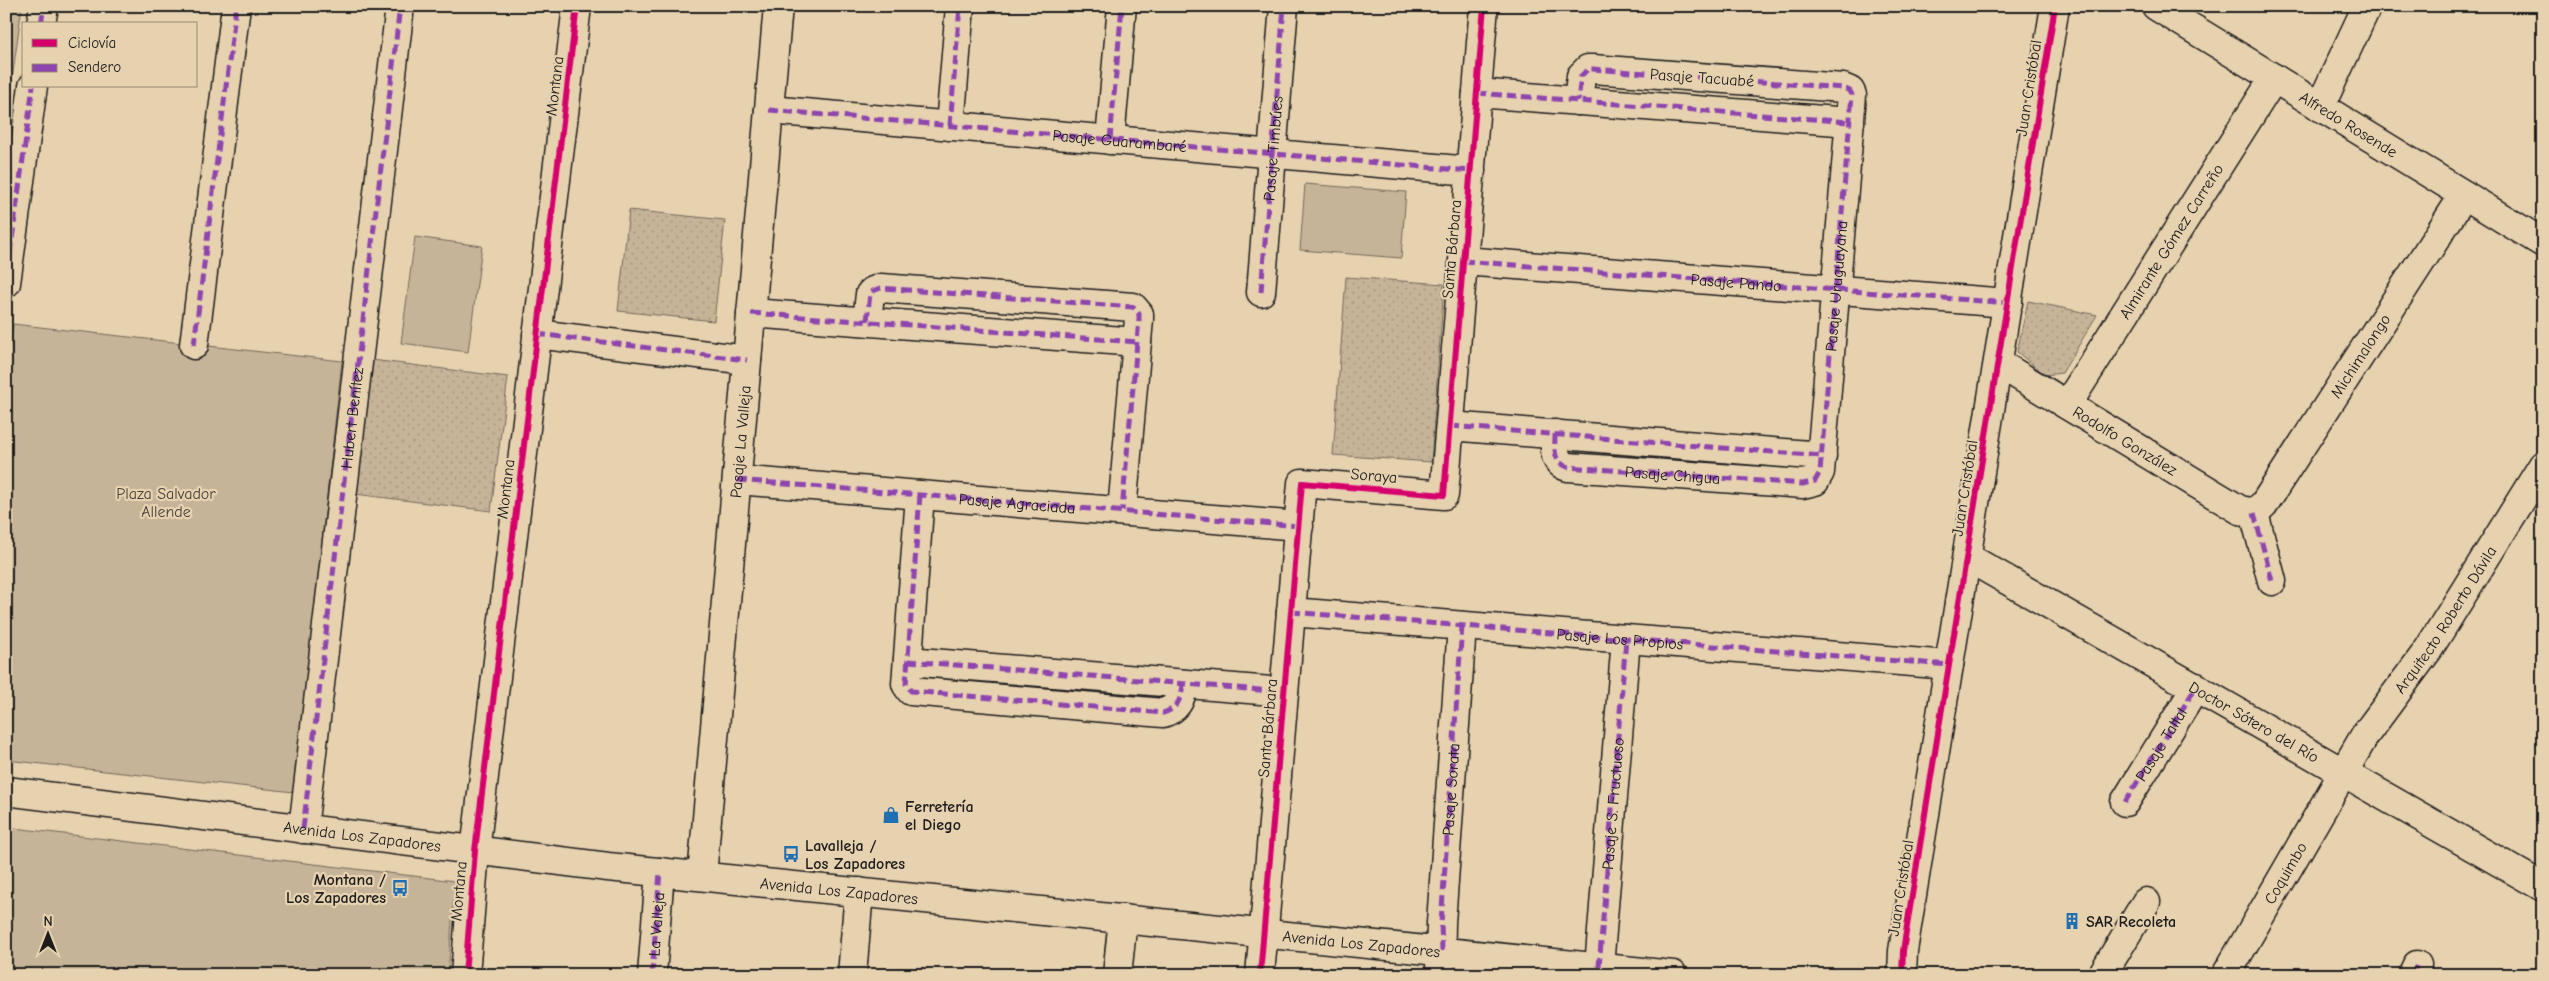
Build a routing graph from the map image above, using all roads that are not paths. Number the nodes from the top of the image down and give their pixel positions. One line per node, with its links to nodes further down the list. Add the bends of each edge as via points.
1 (44, 6): 13 (street)
2 (236, 6): 35 (street)
3 (400, 6): 60 (street, Hubert Benítez)
4 (577, 6): 34 (street, Montana)
5 (778, 6): 20 (street, Pasaje La Valleja)
6 (960, 6): 22 (street)
7 (1122, 6): 23 (street)
8 (1284, 6): 24 (street, Pasaje Timbúes)
9 (1484, 6): 17 (street, Santa Bárbara)
10 (2055, 6): 32 (street, Juan Cristóbal)
11 (2156, 6): 14 (street, Alfredo Rosende)
12 (2367, 6): 19 (street)
13 (41, 22)
14 (2274, 78): 19 (street, Alfredo Rosende); 38 (street, Almirante Gómez Carreño)
15 (33, 88): 29 (street)
16 (1850, 91): 18 (street, Pasaje Tacuabé, via 1588,69 1581,76); 21 (street, Pasaje Uruguayana)
17 (1477, 93): 18 (street, Pasaje Tacuabé); 25 (street, Santa Bárbara)
18 (1578, 101): 21 (street, Pasaje Tacuabé)
19 (2320, 107): 26 (street, Alfredo Rosende)
20 (769, 110): 22 (street, Pasaje Guarambaré); 33 (street, Pasaje La Valleja)
21 (1850, 122): 30 (street, Pasaje Uruguayana)
22 (950, 126): 23 (street, Pasaje Guarambaré)
23 (1110, 140): 24 (street, Pasaje Guarambaré)
24 (1273, 154): 25 (street, Pasaje Guarambaré); 31 (street, Pasaje Timbúes)
25 (1471, 171): 28 (street, Santa Bárbara)
26 (2464, 195): 27 (street, Alfredo Rosende); 47 (street, Michimalongo, via 2264,504)
27 (2543, 243)
28 (1463, 260): 30 (street, Pasaje Pando); 39 (street, Santa Bárbara)
29 (6, 283)
30 (1836, 290): 32 (street, Pasaje Pando); 41 (street, Pasaje Uruguayana)
31 (1261, 292)
32 (2008, 303): 37 (street, Juan Cristóbal)
33 (751, 313): 36 (street, Pasaje La Valleja); 46 (street, via 867,321 870,294 881,288 1129,306 1137,310)
34 (537, 334): 36 (street); 61 (street, Montana)
35 (194, 346)
36 (747, 360): 42 (street, Pasaje La Valleja)
37 (1998, 363): 38 (street, Rodolfo González); 49 (street, Juan Cristóbal)
38 (2067, 405): 47 (street, Rodolfo González, via 2240,510)
39 (1450, 426): 41 (street, Pasaje Chigua, via 1555,434); 45 (street, Santa Bárbara)
40 (2543, 465): 57 (street, Arquitecto Roberto Dávila, via 2428,650 2369,728)
41 (1818, 468)
42 (736, 480): 44 (street, Pasaje Agraciada); 63 (street, Pasaje La Valleja)
43 (1302, 483): 45 (street, Soraya); 48 (street, Santa Bárbara)
44 (920, 495): 46 (street, Pasaje Agraciada); 56 (street, via 906,684 911,691 1157,713 1174,708 1184,684)
45 (1444, 495)
46 (1122, 511): 48 (street, Pasaje Agraciada)
47 (2254, 513): 50 (street)
48 (1299, 526): 51 (street, Santa Bárbara)
49 (1967, 557): 54 (street, Juan Cristóbal); 55 (street, Doctor Sótero del Río)
50 (2272, 581)
51 (1291, 612): 52 (street, Pasaje Los Propios); 56 (street, Santa Bárbara)
52 (1462, 626): 53 (street, Pasaje Los Propios); 69 (street, Pasaje Sorata, via 1440,923)
53 (1626, 639): 54 (street, Pasaje Los Propios); 70 (street, Pasaje S. Fructuoso)
54 (1950, 664): 77 (street, Juan Cristóbal, via 1903,951)
55 (2196, 687): 57 (street, Doctor Sótero del Río); 59 (street, Pasaje Taltal)
56 (1284, 692): 68 (street, Santa Bárbara)
57 (2343, 772): 64 (street, Doctor Sótero del Río); 79 (street, Coquimbo)
58 (6, 791): 60 (street, Avenida Los Zapadores)
59 (2125, 802)
60 (303, 829): 61 (street, Avenida Los Zapadores)
61 (476, 851): 62 (street, Avenida Los Zapadores); 71 (street, Montana)
62 (660, 872): 63 (street, Avenida Los Zapadores); 72 (street, La Valleja)
63 (702, 876): 65 (street, Avenida Los Zapadores)
64 (2543, 887)
65 (859, 892): 67 (street, Avenida Los Zapadores); 73 (street)
66 (2146, 902): 78 (street)
67 (1123, 919): 68 (street, Avenida Los Zapadores); 74 (street)
68 (1263, 933): 69 (street, Avenida Los Zapadores); 75 (street, Santa Bárbara)
69 (1441, 963): 70 (street, Avenida Los Zapadores)
70 (1611, 970): 76 (street, Avenida Los Zapadores)
71 (466, 975)
72 (652, 975)
73 (852, 975)
74 (1117, 975)
75 (1260, 975)
76 (1673, 975)
77 (1902, 975)
78 (2102, 975)
79 (2226, 975)

